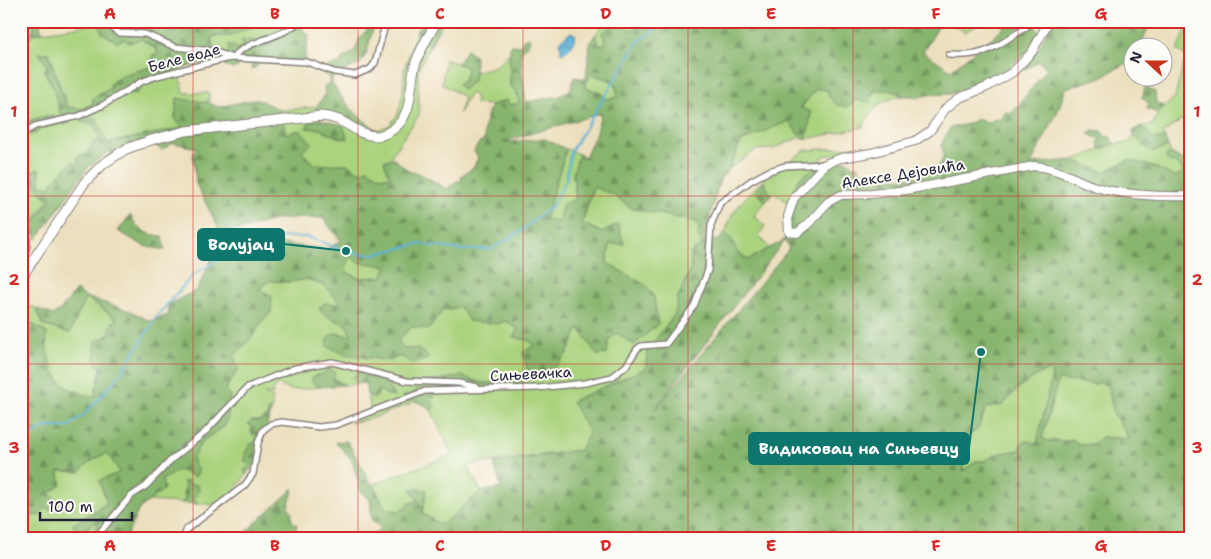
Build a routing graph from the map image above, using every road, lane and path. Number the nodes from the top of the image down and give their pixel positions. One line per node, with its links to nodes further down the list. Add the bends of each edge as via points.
1 (103, 21): 8 (street, via 119,33 144,34 175,47 213,51)
2 (299, 21): 8 (street, via 293,29 248,47)
3 (386, 21): 8 (street, Беле воде, via 375,63 370,69 355,75 334,72 307,62)
4 (437, 21): 14 (main road, via 416,63 407,110 393,129 369,135 340,119 321,116 186,131 134,145 90,176)
5 (1033, 21): 7 (street, via 984,53)
6 (1049, 21): 10 (street, Алексе Дејовића, via 1032,52 1013,72 959,98 946,108 930,131 915,142)
7 (949, 55)
8 (233, 58): 9 (street, Беле воде, via 157,76 79,116 35,126)
9 (21, 134)
10 (825, 164): 11 (street, Алексе Дејовића, via 794,198 788,216 789,232 796,233 828,202 841,195 906,190 1034,166 1046,166 1093,187); 15 (street, Сињевачка, via 785,166 769,171 720,203 711,225 708,270 694,306 666,344 642,346 612,377 538,388)
11 (1190, 196)
12 (21, 235): 13 (street, via 27,239 27,246)
13 (21, 263)
14 (21, 278)
15 (481, 389): 16 (street, via 459,383 407,380 332,362 295,368 248,387 203,434 131,496); 17 (street, Сињевачка, via 425,391 336,425 271,424 263,430 252,474 244,486 188,529)
16 (95, 538)
17 (183, 538)

